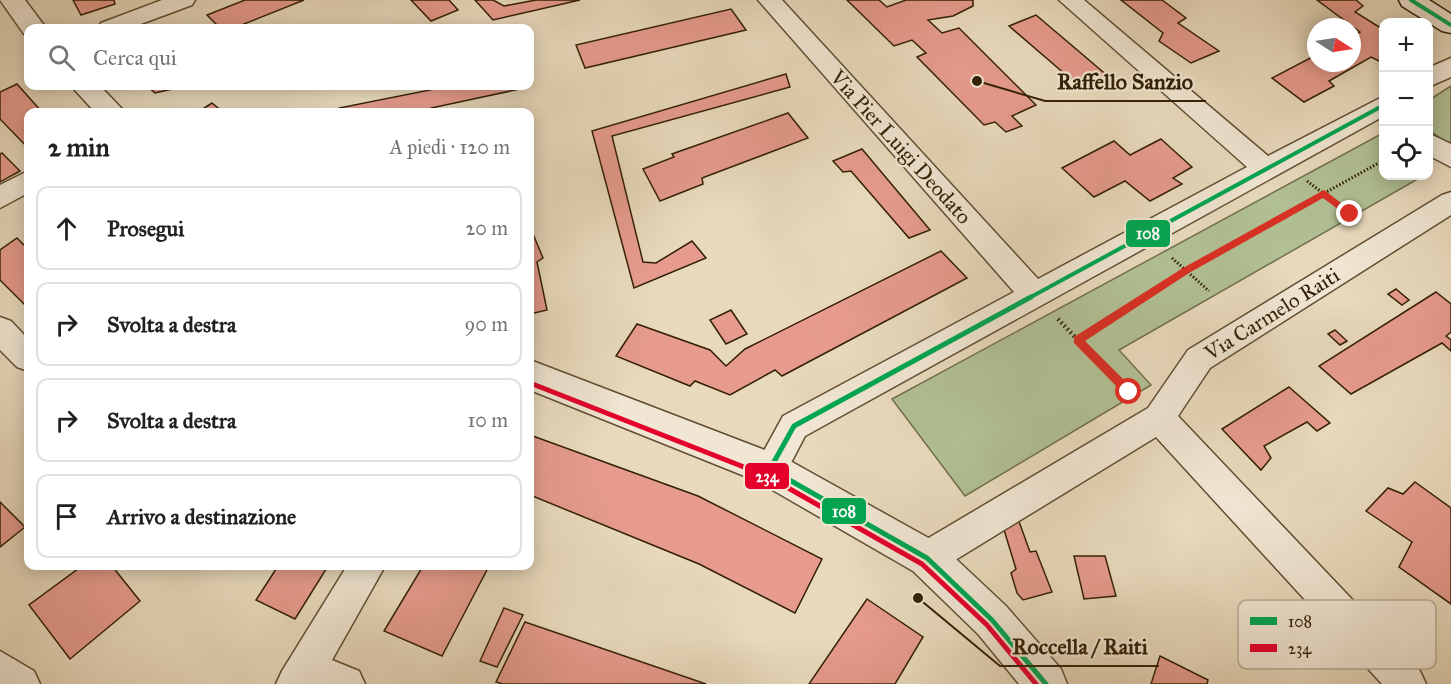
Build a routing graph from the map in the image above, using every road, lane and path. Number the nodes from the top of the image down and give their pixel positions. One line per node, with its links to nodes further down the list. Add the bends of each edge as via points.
1 (12, 0): 6 (street)
2 (184, 0): 7 (street)
3 (769, 0): 27 (street, Via Pier Luigi Deodato)
4 (1070, 0): 17 (street)
5 (1412, 0): 8 (street)
6 (30, 24)
7 (120, 24)
8 (1451, 25)
9 (1451, 66): 10 (street)
10 (1433, 76)
11 (88, 90): 12 (street)
12 (107, 108)
13 (1379, 110): 17 (street)
14 (1433, 145): 15 (street)
15 (1451, 157)
16 (1379, 162): 20 (path)
17 (1266, 169): 27 (street)
18 (1307, 181): 20 (path)
19 (24, 183): 21 (street)
20 (1324, 194): 23 (path); 25 (path)
21 (0, 198)
22 (1451, 202): 34 (street, Via Carmelo Raiti, via 1199,359)
23 (1350, 214)
24 (1172, 258): 25 (path)
25 (1186, 270): 26 (path); 30 (path)
26 (1209, 291)
27 (1034, 295): 35 (street, via 794,426)
28 (1058, 319): 30 (path)
29 (0, 330): 31 (street)
30 (1078, 340): 33 (path)
31 (24, 354)
32 (534, 377): 35 (street)
33 (1129, 392)
34 (1159, 418): 36 (street, Via Carmelo Raiti); 38 (street)
35 (770, 469): 36 (street)
36 (927, 558): 44 (street, via 992,620)
37 (365, 570): 41 (street)
38 (1329, 600)
39 (1393, 669): 45 (street)
40 (0, 670): 42 (street)
41 (300, 676): 43 (street)
42 (21, 684)
43 (346, 684)
44 (1046, 684)
45 (1407, 684)

